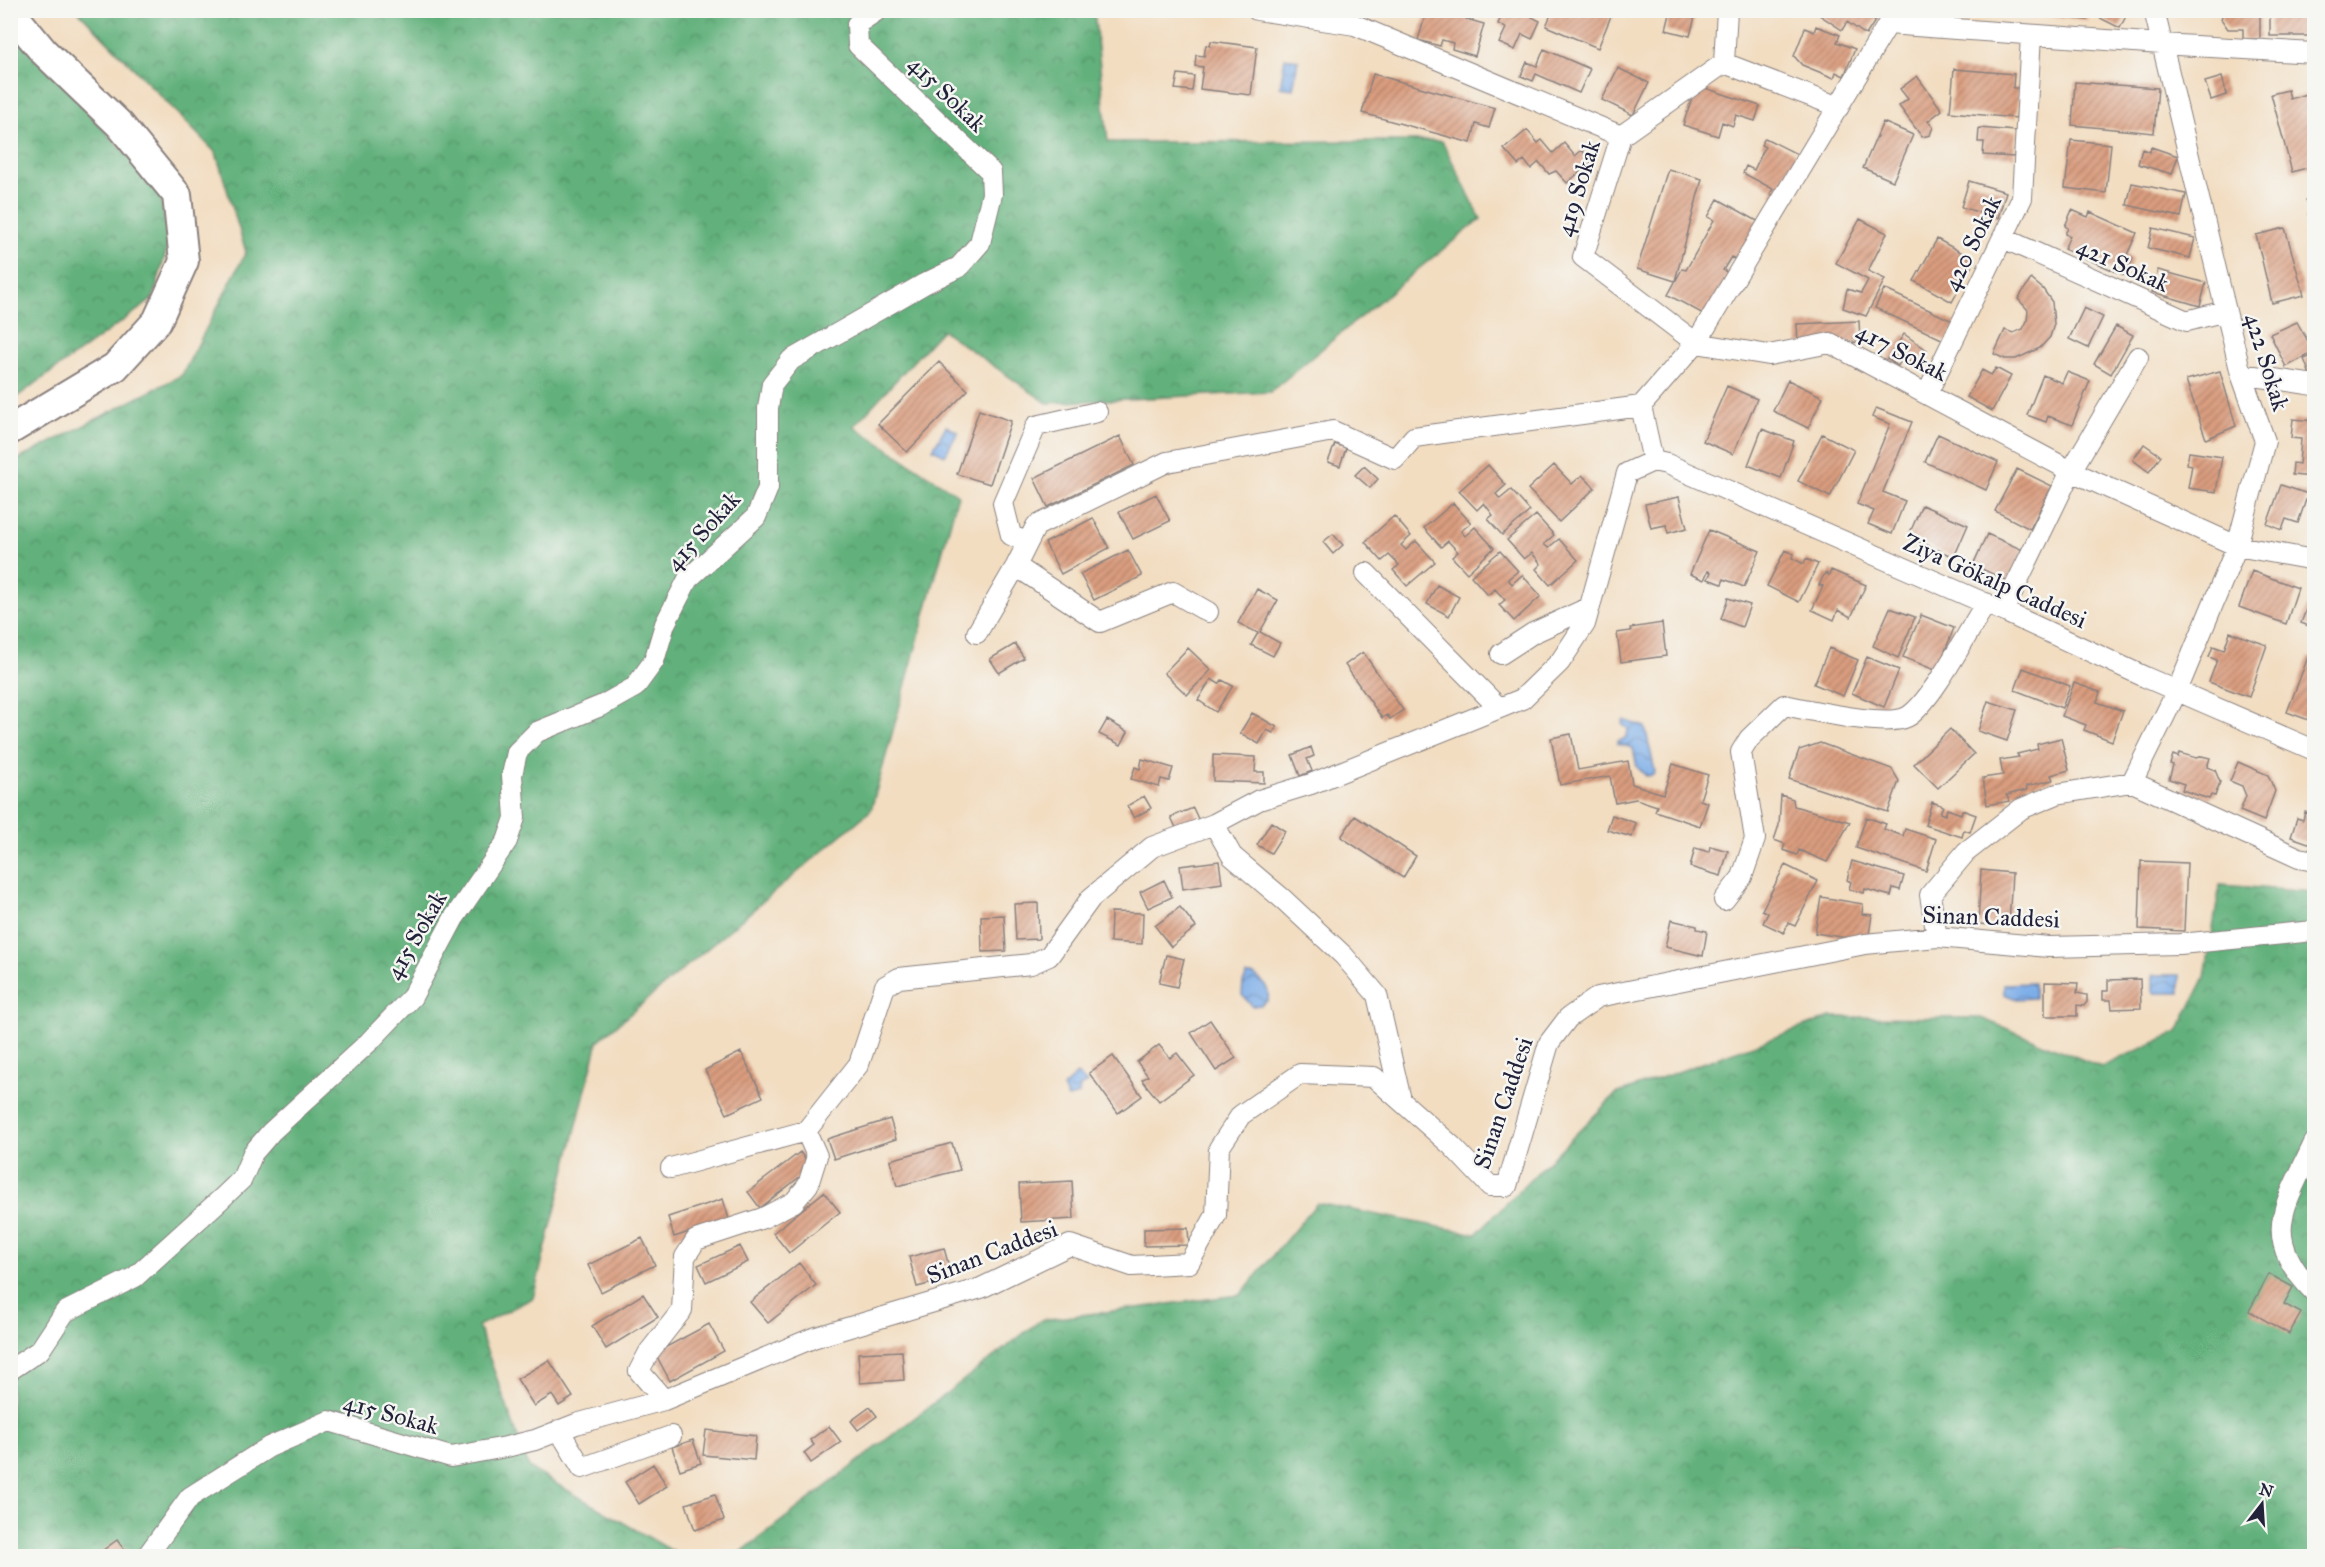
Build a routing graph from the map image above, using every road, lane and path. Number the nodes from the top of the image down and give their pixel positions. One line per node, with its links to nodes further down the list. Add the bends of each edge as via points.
1 (878, 10): 50 (street, 415 Sokak, via 857,24 858,45 991,172 992,194 980,243 959,267 791,360 772,384 768,408 768,488 756,517 688,579 665,624 654,661 635,687 603,705 537,732 517,752 512,775 515,818 507,841 453,918 412,997 271,1132 253,1153 242,1179 221,1199 135,1277 65,1312 40,1350)
2 (1257, 10): 7 (street)
3 (1727, 10): 11 (street)
4 (2154, 10): 9 (street, 422 Sokak)
5 (10, 11): 23 (highway, via 43,51 120,125 177,195 184,261 157,321 115,367)
6 (1889, 17): 8 (street); 12 (street)
7 (1361, 18): 13 (street)
8 (2031, 35): 9 (street); 14 (street, 420 Sokak, via 2022,198)
9 (2161, 44): 10 (street); 15 (street, 422 Sokak)
10 (2314, 56)
11 (1724, 63): 12 (street); 13 (street, 419 Sokak)
12 (1839, 106): 16 (street)
13 (1621, 136): 16 (street, 419 Sokak, via 1583,256)
14 (2003, 238): 15 (street, 421 Sokak, via 2187,321); 20 (street, 420 Sokak)
15 (2225, 311): 18 (street, 422 Sokak)
16 (1696, 343): 20 (street, 417 Sokak, via 1769,355 1830,343); 21 (street)
17 (2138, 357): 25 (street)
18 (2241, 374): 19 (street); 27 (street, 422 Sokak, via 2265,441)
19 (2314, 385)
20 (1927, 394): 25 (street, 417 Sokak)
21 (1641, 406): 24 (street); 26 (street, via 1414,437 1395,459 1333,431 1167,462 1036,526)
22 (1097, 412): 26 (street, via 1036,426 1003,503 1011,535)
23 (10, 430)
24 (1653, 461): 31 (street, via 1628,473); 32 (street, Ziya Gökalp Caddesi)
25 (2071, 471): 27 (street, 417 Sokak); 32 (street)
26 (1027, 543): 29 (street)
27 (2237, 546): 28 (street, 417 Sokak); 36 (street, 422 Sokak)
28 (2314, 560)
29 (1016, 566): 33 (street, via 1100,622 1173,592); 34 (street)
30 (1366, 573): 37 (street)
31 (1590, 607): 35 (street, via 1533,633); 37 (street, via 1585,624 1560,662 1522,699)
32 (1994, 607): 36 (street, Ziya Gökalp Caddesi); 42 (street, via 1928,699 1906,718 1869,721 1784,705 1749,740 1741,752 1755,839 1742,877)
33 (1208, 612)
34 (977, 633)
35 (1501, 654)
36 (2177, 691): 38 (street, Ziya Gökalp Caddesi); 39 (street, 422 Sokak)
37 (1499, 708): 40 (street, via 1311,784 1259,800)
38 (2314, 750)
39 (2132, 782): 41 (street, via 2299,858); 44 (street, via 2057,794 2021,809 1966,852 1930,895)
40 (1214, 824): 45 (street, via 1232,856 1344,956 1377,995); 46 (street, via 1152,847 1091,897 1049,956 1031,964 899,978 885,986 859,1064)
41 (2314, 861)
42 (1724, 900)
43 (2314, 931): 44 (street, Sinan Caddesi, via 2180,944 2049,947)
44 (1937, 937): 45 (street, Sinan Caddesi, via 1865,944 1598,997 1568,1018 1549,1043 1507,1186 1490,1186)
45 (1401, 1101): 51 (street, Sinan Caddesi, via 1374,1077 1300,1074 1241,1115 1219,1148 1216,1215 1189,1263 1132,1266 1070,1245 981,1288 813,1338)
46 (806, 1131): 48 (street); 51 (street, via 818,1156 808,1185 794,1202 763,1218 696,1240 685,1257 682,1310 639,1371)
47 (2314, 1143): 49 (street, via 2289,1197 2281,1225 2283,1248 2297,1274)
48 (671, 1168)
49 (2314, 1292)
50 (10, 1370)
51 (664, 1400): 52 (street, 415 Sokak)
52 (559, 1430): 53 (street, via 582,1468); 54 (street, 415 Sokak, via 515,1445 451,1457 329,1421 269,1447 190,1497)
53 (671, 1436)
54 (147, 1557)

